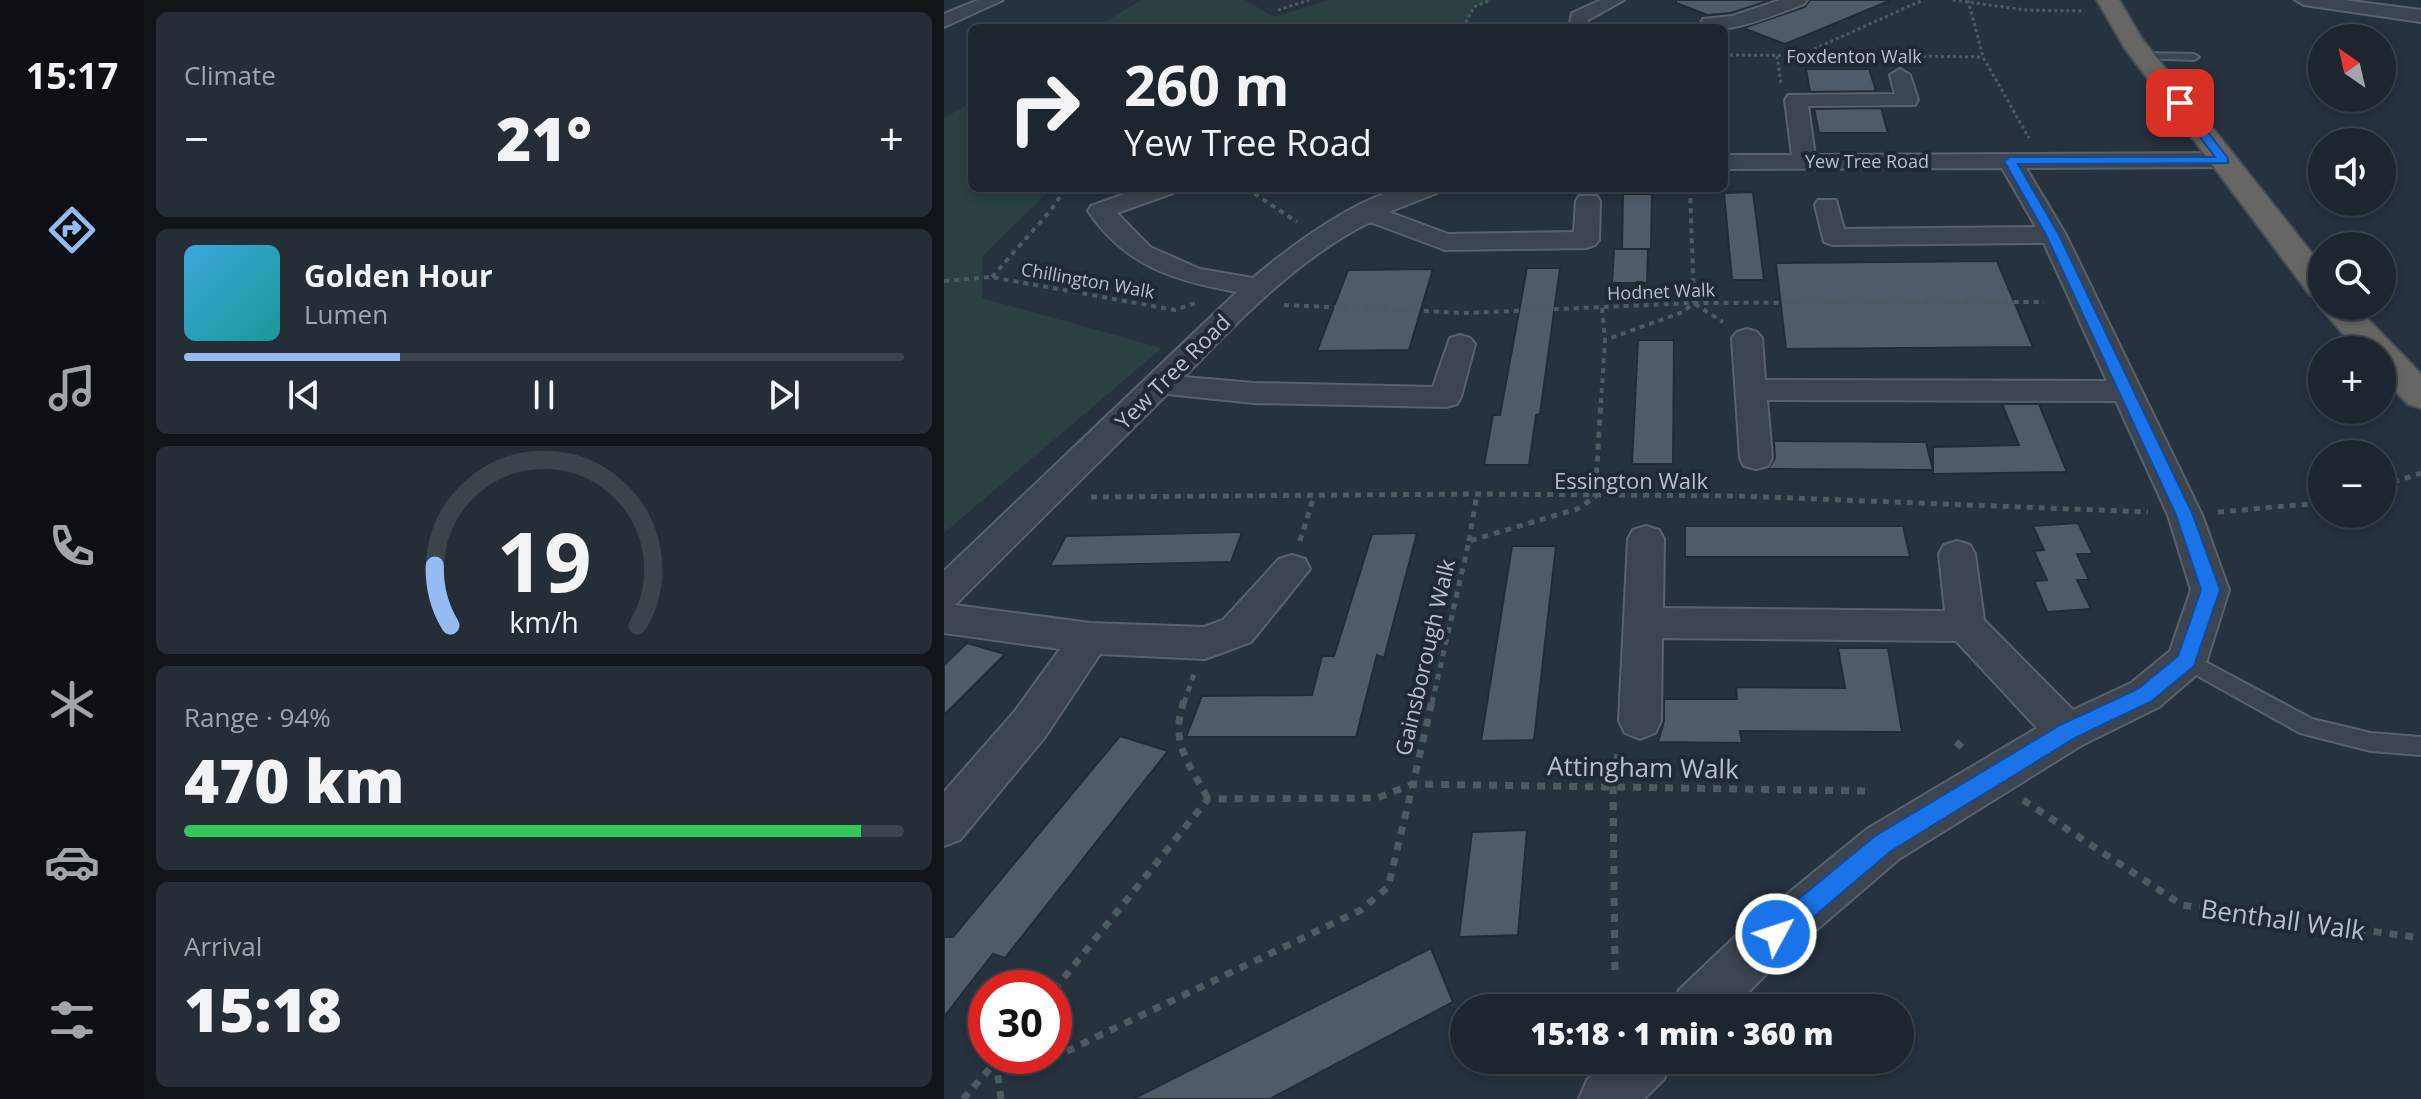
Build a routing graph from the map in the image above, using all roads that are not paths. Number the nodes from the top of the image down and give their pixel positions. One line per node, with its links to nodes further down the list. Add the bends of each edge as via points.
1 (994, 0): 7 (street)
2 (1615, 0): 11 (street, via 1579,17)
3 (1798, 0): 10 (street, via 1734,22)
4 (2304, 0): 8 (street)
5 (944, 3): 7 (street)
6 (2110, 6): 12 (highway)
7 (973, 9): 9 (street)
8 (2421, 16)
9 (944, 21)
10 (1710, 23)
11 (1578, 24)
12 (2144, 56): 13 (lane); 17 (highway)
13 (2194, 57)
14 (1899, 62): 16 (street, via 1907,100 1796,100)
15 (2022, 153): 16 (street, Yew Tree Road); 17 (street, Yew Tree Road); 25 (street)
16 (1804, 160): 18 (street, Yew Tree Road)
17 (2223, 160): 26 (highway)
18 (1728, 162)
19 (1121, 192): 21 (street)
20 (1417, 192): 24 (street, Yew Tree Road)
21 (1078, 196): 27 (street, via 1141,253 1193,276)
22 (1588, 201): 24 (street, via 1586,240 1445,242)
23 (1827, 205): 25 (street, via 1833,237)
24 (1367, 210): 27 (street, Yew Tree Road, via 1314,242)
25 (2053, 235): 35 (street)
26 (2308, 270)
27 (1267, 296): 33 (street, Yew Tree Road)
28 (2349, 320): 29 (highway)
29 (2364, 336)
30 (1747, 338): 34 (street)
31 (1460, 344): 33 (street, via 1446,397 1254,393)
32 (2396, 370): 36 (highway)
33 (1160, 384): 41 (street, Yew Tree Road)
34 (1751, 390): 35 (street); 37 (street)
35 (2126, 391): 46 (street, via 2185,515 2210,590)
36 (2420, 394)
37 (1756, 458)
38 (1646, 539): 43 (street)
39 (1957, 554): 44 (street)
40 (1292, 569): 45 (street, via 1237,631 1205,643)
41 (944, 594)
42 (944, 618): 45 (street)
43 (1643, 623): 44 (street); 47 (street)
44 (1966, 626): 48 (street)
45 (1090, 638): 50 (street, via 1030,724)
46 (2187, 660): 48 (street, via 2145,695); 49 (lane, via 2307,727 2371,742)
47 (1640, 721)
48 (2067, 732): 51 (street, via 1883,844)
49 (2421, 746)
50 (944, 825)
51 (1711, 994)
52 (1631, 1074): 53 (street)
53 (1606, 1099)

